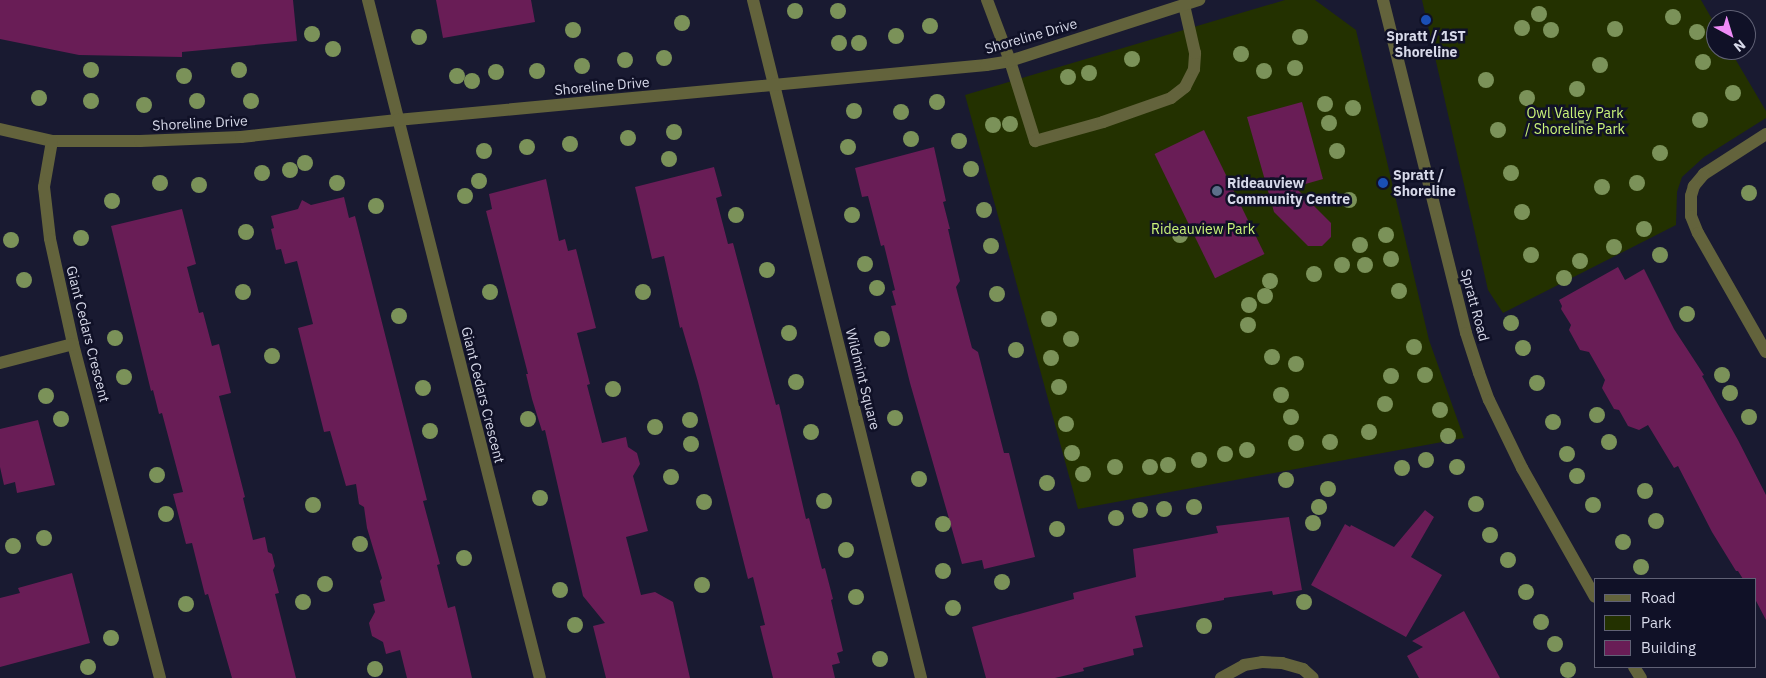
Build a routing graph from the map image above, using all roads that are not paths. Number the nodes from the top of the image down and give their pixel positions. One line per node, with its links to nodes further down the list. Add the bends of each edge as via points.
1 (368, 0): 9 (street, Giant Cedars Crescent)
2 (753, 0): 8 (street, Wildmint Square)
3 (987, 0): 7 (street)
4 (1199, 0): 6 (street, Shoreline Drive)
5 (1383, 0): 16 (street, Spratt Road, via 1466,333 1479,373 1522,468)
6 (1184, 5): 7 (street, Shoreline Drive); 7 (street, via 1195,54 1191,80 1171,98 1103,122 1036,141)
7 (1010, 60): 8 (street, Shoreline Drive)
8 (775, 86): 9 (street, Shoreline Drive); 19 (street, Wildmint Square)
9 (397, 120): 12 (street, Shoreline Drive, via 231,138); 18 (street, Giant Cedars Crescent)
10 (0, 129): 12 (street, Shoreline Drive)
11 (1766, 134): 14 (street, via 1704,174 1694,186 1691,196 1691,216 1698,233)
12 (52, 141): 13 (street, Giant Cedars Crescent, via 44,187 46,216)
13 (74, 344): 15 (street); 17 (street, Giant Cedars Crescent)
14 (1766, 352)
15 (0, 363)
16 (1594, 595)
17 (160, 678)
18 (540, 678)
19 (922, 678)
20 (1221, 678): 21 (street, via 1244,665 1262,662 1303,669)
21 (1313, 678)

